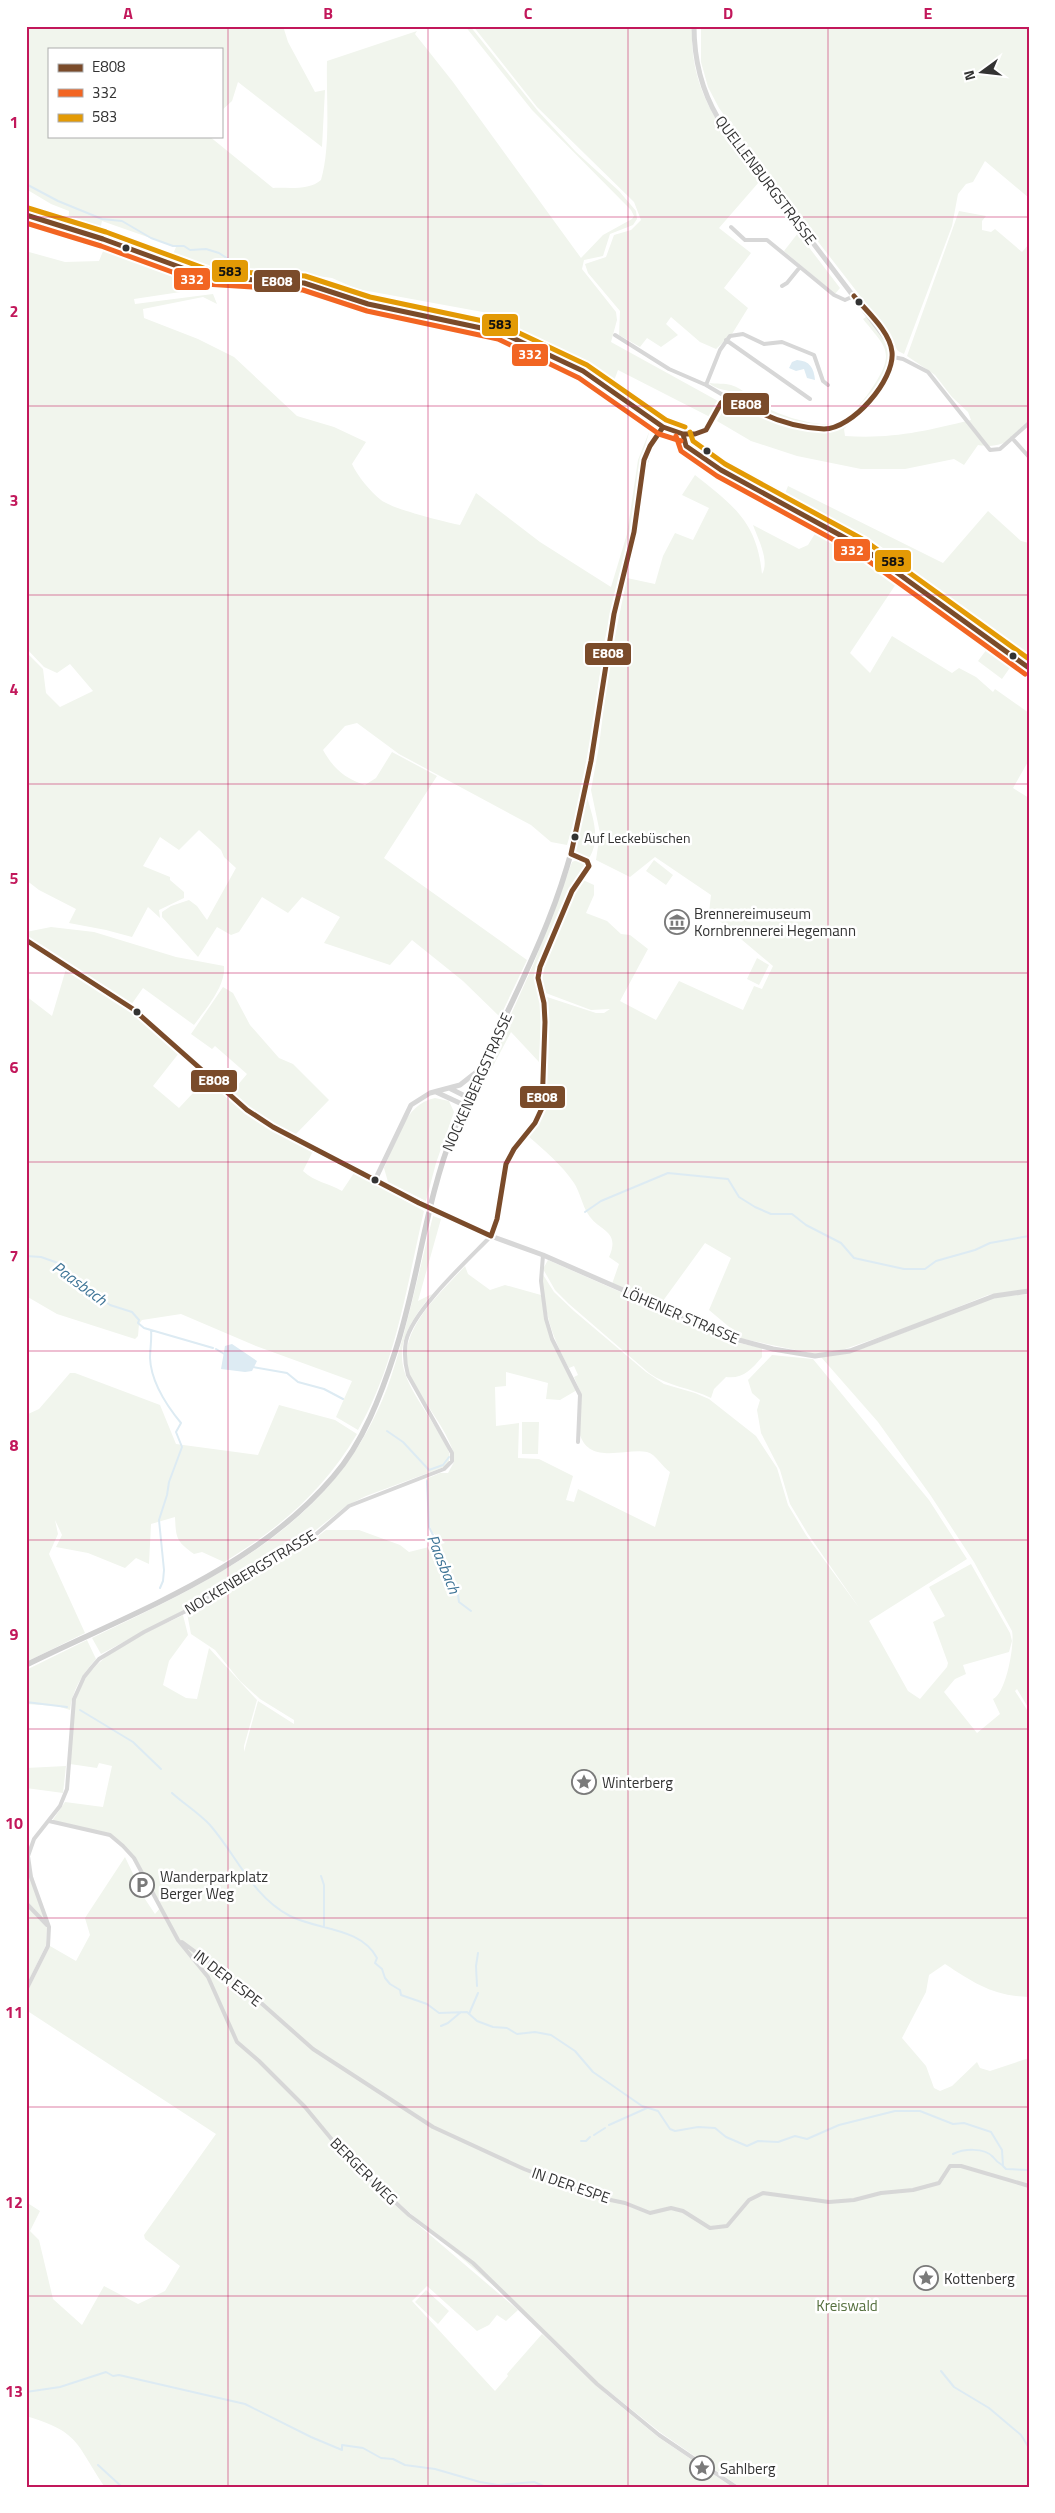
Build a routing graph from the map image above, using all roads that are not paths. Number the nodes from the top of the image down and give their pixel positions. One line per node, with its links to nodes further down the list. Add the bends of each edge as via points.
1 (694, 26): 6 (street, QUELLENBURGSTRASSE, via 698,69 711,107)
2 (26, 215): 15 (main road, via 207,277 304,283 368,304 500,332 583,371)
3 (731, 227): 4 (street, QUELLENBURGSTRASSE, via 745,240 767,240)
4 (800, 267): 5 (street, QUELLENBURGSTRASSE); 6 (street, QUELLENBURGSTRASSE, via 834,295 845,300)
5 (782, 286)
6 (854, 296): 9 (street, QUELLENBURGSTRASSE, via 886,339)
7 (615, 335): 10 (street, via 669,369)
8 (726, 340): 10 (street); 11 (street, via 743,334 764,344 782,342 814,356 823,381); 13 (street)
9 (892, 357): 12 (street, via 880,385 866,404 849,420 831,428 810,427 779,419 737,398); 17 (street, via 928,372 970,421 986,447 997,450)
10 (706, 385): 12 (street)
11 (828, 385)
12 (728, 398): 16 (street, via 701,433)
13 (810, 399)
14 (1029, 423): 17 (street)
15 (663, 427): 16 (main road); 20 (main road, NOCKENBERGSTRASSE, via 644,460 634,532 614,614 591,761)
16 (683, 434): 19 (main road, via 686,446 721,470 860,546)
17 (1012, 438): 18 (street)
18 (1029, 457)
19 (1029, 668)
20 (571, 854): 22 (main road, NOCKENBERGSTRASSE, via 550,918); 28 (street, NOCKENBERGSTRASSE, via 587,861 589,866 564,906 540,967 538,978 545,1022 542,1108 537,1121 506,1164 496,1226)
21 (26, 940): 27 (street, LÖHENER STRASSE, via 132,1009 247,1110)
22 (481, 1068): 23 (street, via 466,1082); 25 (main road, NOCKENBERGSTRASSE)
23 (451, 1089): 24 (street); 25 (street)
24 (435, 1092): 26 (street); 27 (street, via 411,1105)
25 (467, 1097): 26 (main road, NOCKENBERGSTRASSE)
26 (464, 1105): 32 (main road, NOCKENBERGSTRASSE, via 441,1165 396,1349 375,1405 335,1475 272,1536 240,1558 175,1594)
27 (375, 1180): 28 (street, LÖHENER STRASSE, bridge)
28 (491, 1236): 29 (street, LÖHENER STRASSE); 33 (street, NOCKENBERGSTRASSE, via 412,1324 406,1341 408,1375 452,1453 450,1464 349,1506 307,1542 266,1561 99,1659 81,1682 72,1707 66,1789)
29 (543, 1255): 30 (street, LÖHENER STRASSE, via 735,1339 815,1356 850,1351 994,1296); 31 (street, via 541,1281 546,1319 552,1339 580,1395)
30 (1029, 1292)
31 (578, 1442)
32 (26, 1665)
33 (50, 1821): 35 (street, via 34,1839 28,1856); 36 (street, BERGER WEG, via 110,1835 123,1846 134,1858)
34 (26, 1903): 35 (street)
35 (49, 1927): 37 (street, via 48,1946)
36 (178, 1940): 38 (street, IN DER ESPE, via 243,1987 313,2049 433,2127 581,2192 650,2213 671,2208 689,2213 710,2228 727,2226 749,2200 763,2193 829,2202 854,2200 913,2190 938,2182 950,2166 961,2166); 39 (street, BERGER WEG, via 208,1976 237,2042 305,2107 348,2159 409,2215 473,2263 596,2384 659,2435)
37 (26, 1990)
38 (1029, 2186)
39 (736, 2487)

